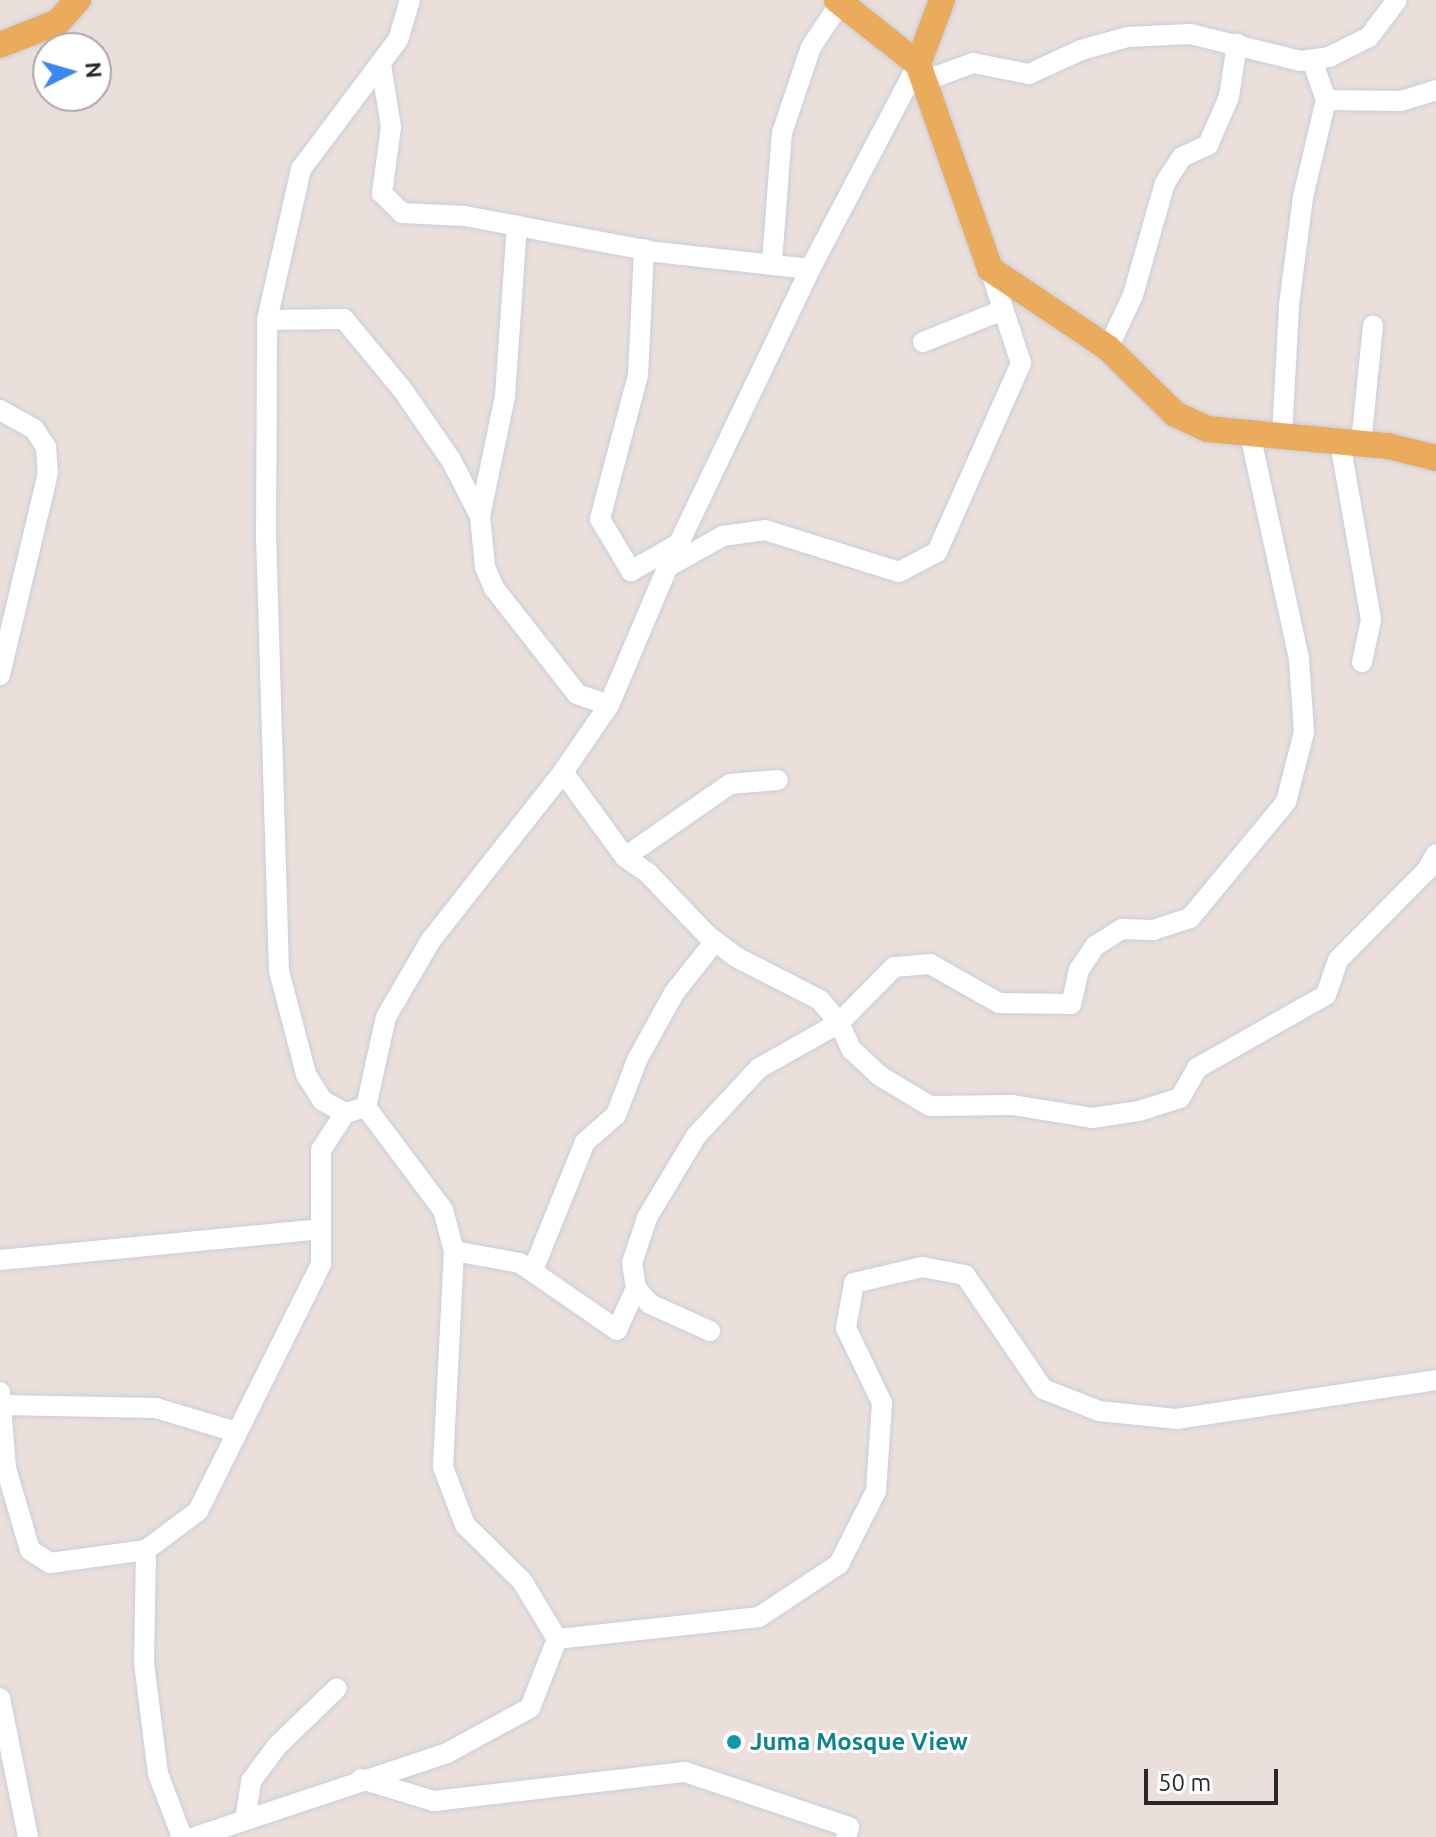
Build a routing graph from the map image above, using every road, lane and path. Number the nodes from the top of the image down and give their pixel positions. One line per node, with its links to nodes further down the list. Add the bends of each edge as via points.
1 (78, 0): 7 (main road, via 58,22)
2 (410, 0): 9 (street, via 398,40)
3 (942, 0): 10 (main road)
4 (1397, 0): 8 (street, via 1369,37)
5 (839, 1): 10 (main road); 15 (street, via 811,47 782,133)
6 (1237, 44): 8 (street); 10 (street, via 1190,34 1128,37 1081,50 1029,74 973,63); 22 (street, via 1229,97 1208,145 1182,157 1165,183 1133,295)
7 (0, 45)
8 (1312, 60): 12 (street)
9 (381, 65): 13 (street, via 391,127 382,193 402,213); 19 (street, via 301,169)
10 (921, 72): 16 (street); 17 (main road)
11 (1436, 90): 12 (street, via 1401,101)
12 (1326, 100): 25 (street, via 1303,197)
13 (517, 225): 14 (street); 28 (street, via 505,396)
14 (644, 249): 15 (street); 29 (street, via 638,375 600,519 631,571)
15 (772, 262): 16 (street)
16 (810, 269): 29 (street)
17 (990, 269): 18 (street); 22 (main road)
18 (1003, 310): 21 (street); 30 (street, via 1021,363 937,552 899,572 765,530 723,536)
19 (267, 320): 28 (street, via 344,319 402,389 451,460); 41 (street, via 266,539 279,971 306,1074 322,1100)
20 (1373, 326): 26 (street)
21 (923, 342)
22 (1108, 348): 24 (main road, via 1190,424)
23 (0, 410): 32 (street, via 34,429 46,447 48,473)
24 (1250, 434): 25 (main road); 39 (street, via 1299,659 1304,732 1286,802 1190,918 1154,930 1122,929 1095,946 1079,970 1071,1004 999,1003 930,964 894,967)
25 (1282, 436): 26 (main road)
26 (1350, 443): 27 (main road); 31 (street, via 1371,620)
27 (1436, 458)
28 (480, 516): 33 (street, via 485,567 494,588 577,694)
29 (683, 541): 30 (street)
30 (668, 566): 33 (street)
31 (1362, 662)
32 (0, 675)
33 (609, 705): 34 (street)
34 (563, 772): 37 (street); 40 (street, via 431,940 386,1017)
35 (778, 780): 37 (street, via 730,784)
36 (1436, 854): 39 (street, via 1418,881 1338,960 1326,995 1197,1068 1180,1098 1139,1111 1092,1118 1012,1105 930,1106 880,1076 851,1049)
37 (625, 857): 38 (street)
38 (715, 941): 39 (street, via 820,1000); 45 (street, via 674,993 637,1060 616,1115 585,1142)
39 (839, 1023): 46 (street, via 759,1068 696,1136 647,1218 632,1263)
40 (366, 1107): 41 (street); 43 (street, via 443,1210)
41 (345, 1113): 42 (street, via 321,1150)
42 (321, 1229): 44 (street); 51 (street, via 321,1264)
43 (454, 1251): 45 (street); 53 (street, via 443,1467 465,1525 522,1581)
44 (0, 1260)
45 (533, 1270): 46 (street, via 617,1330)
46 (636, 1288): 47 (street, via 650,1304)
47 (710, 1331)
48 (1436, 1380): 53 (street, via 1176,1419 1099,1411 1043,1389 965,1275 922,1267 854,1283 846,1328 882,1403 876,1491 839,1564 759,1617)
49 (0, 1392): 50 (street)
50 (1, 1405): 51 (street, via 156,1408); 52 (street, via 6,1468 30,1550 50,1563)
51 (236, 1432): 52 (street, via 198,1511)
52 (146, 1550): 59 (street, via 146,1679 158,1774)
53 (557, 1639): 56 (street, via 530,1708 447,1753)
54 (337, 1688): 57 (street, via 277,1746 251,1781)
55 (0, 1698): 58 (street)
56 (361, 1779): 57 (street); 61 (street, via 434,1801 685,1772 849,1827)
57 (245, 1820): 60 (street)
58 (28, 1837)
59 (182, 1837)
60 (195, 1837)
61 (846, 1837)

